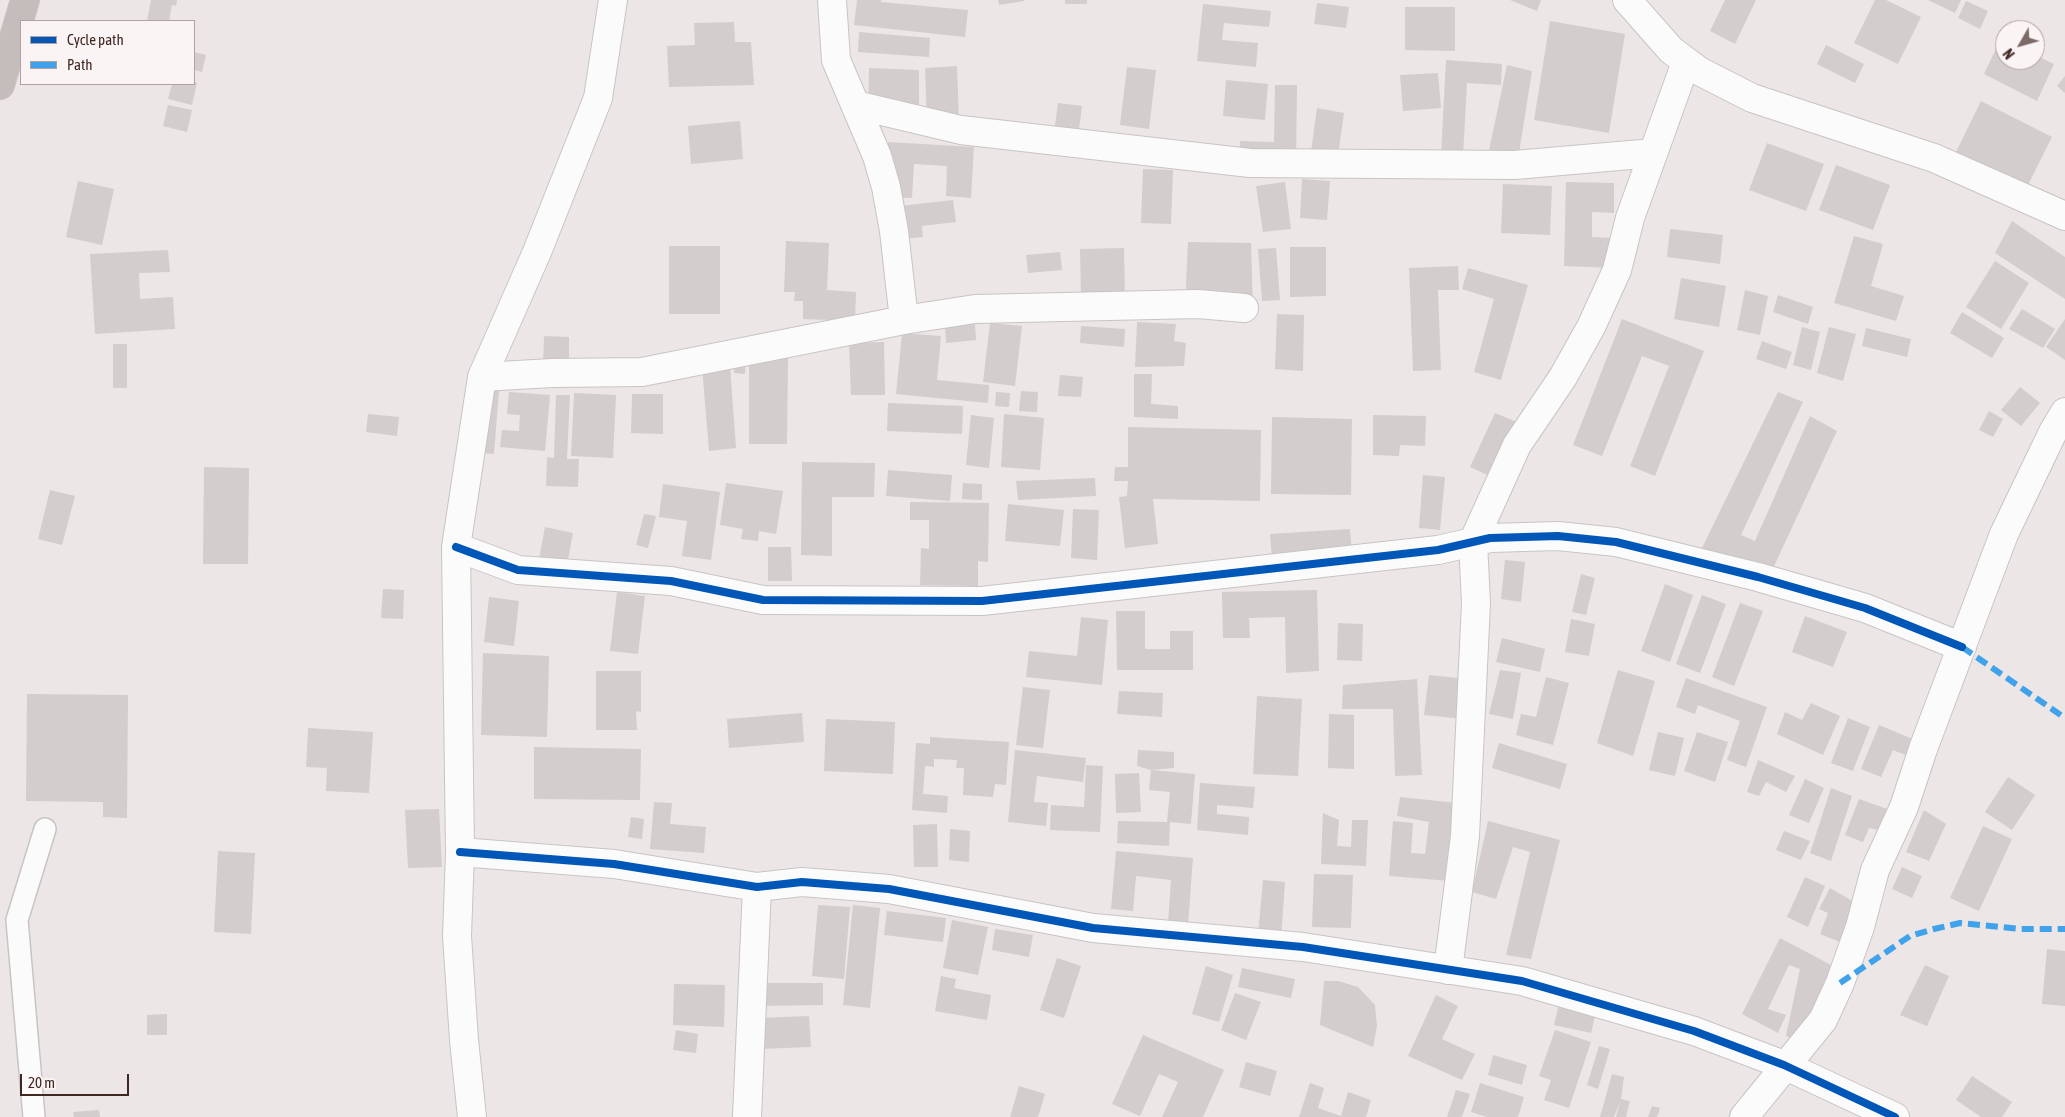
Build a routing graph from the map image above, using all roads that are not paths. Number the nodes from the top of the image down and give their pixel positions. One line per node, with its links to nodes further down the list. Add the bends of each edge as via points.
1 (25, 0): 6 (highway)
2 (613, 0): 12 (street, via 598,98 537,252)
3 (832, 0): 7 (street, via 836,60)
4 (1628, 0): 5 (street, via 1671,50)
5 (1686, 62): 8 (street); 9 (street, via 1752,98 1934,158)
6 (0, 85)
7 (856, 105): 8 (street, via 960,130 1250,163 1515,165); 11 (street, via 886,187)
8 (1653, 153): 14 (street, via 1630,218 1617,270 1591,327 1564,377 1517,445)
9 (2065, 216)
10 (1244, 308): 11 (street, via 1198,304 975,309)
11 (904, 320): 12 (street, via 642,372)
12 (482, 377): 15 (street)
13 (2065, 412): 16 (street, via 2004,534)
14 (1473, 542): 15 (street, via 1438,550 982,601 763,600 671,581 518,570); 16 (street, via 1490,538 1558,536 1616,542 1758,577 1865,608); 20 (street, via 1476,603 1465,836)
15 (456, 548): 18 (street)
16 (1962, 647): 21 (street, via 1904,807 1875,870 1860,927 1840,983 1823,1020)
17 (45, 829): 22 (lane, via 17,920)
18 (460, 852): 19 (street, via 614,864); 23 (street, via 457,936)
19 (758, 888): 20 (street, via 802,882 889,889 1093,928 1303,947); 24 (street)
20 (1448, 970): 21 (street, via 1522,981 1694,1031)
21 (1784, 1066): 25 (street); 26 (street)
22 (34, 1117)
23 (472, 1117)
24 (747, 1117)
25 (1744, 1117)
26 (1896, 1117)

